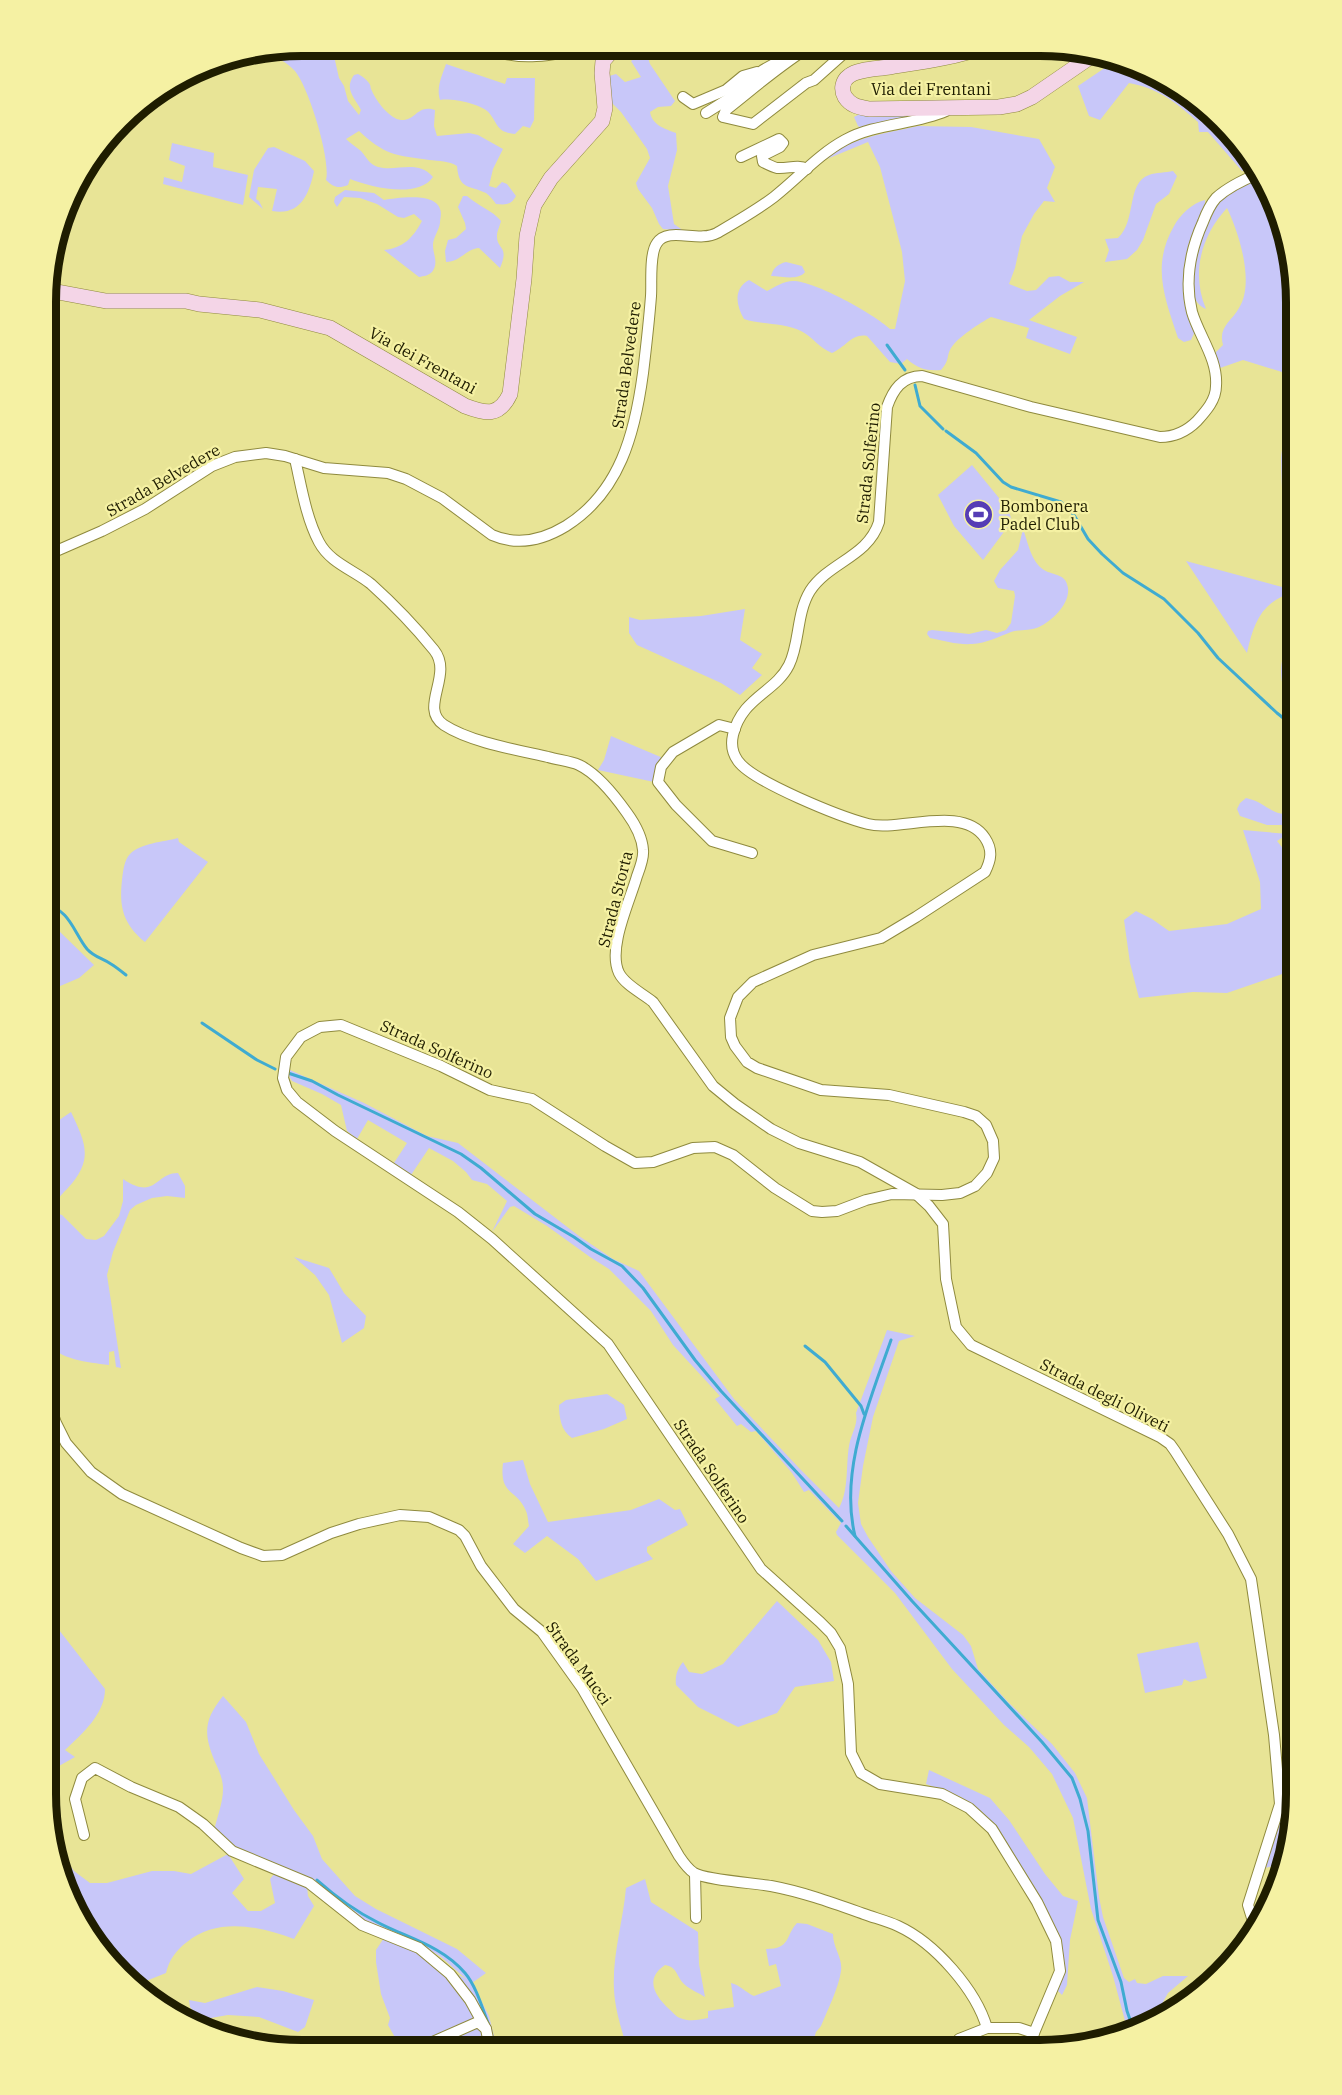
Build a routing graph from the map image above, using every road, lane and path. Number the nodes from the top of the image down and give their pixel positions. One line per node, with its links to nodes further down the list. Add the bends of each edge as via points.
1 (514, 56): 2 (street)
2 (537, 56)
3 (607, 56): 16 (main road, Via dei Frentani, via 602,73 602,121 551,178 534,205 527,236 510,394 494,412 465,406 330,328 260,310 186,301 106,301)
4 (795, 56): 7 (street)
5 (840, 56): 7 (street, via 753,124 723,117 726,110)
6 (945, 56): 11 (main road, Via dei Frentani, via 858,72 849,76 842,88 843,95 857,107 868,109)
7 (792, 58): 9 (street, via 786,57)
8 (1086, 60): 11 (main road, Via dei Frentani, via 1017,104)
9 (763, 70): 10 (street, via 743,76 726,90 693,104); 12 (street)
10 (683, 97)
11 (954, 107): 14 (street, Strada Belvedere, via 920,120 855,135 830,149)
12 (706, 113)
13 (741, 157): 14 (street, via 779,139 783,143 762,156 763,162 777,168)
14 (807, 169): 17 (street, Strada Belvedere, via 767,202 713,235 667,235 657,243 642,380 630,440 606,489 583,513 556,531 526,541 502,539 406,479 388,473 324,468)
15 (1252, 176): 19 (street, Strada Solferino, via 1216,198 1189,260 1192,313 1207,346 1217,384 1212,403 1200,418 1181,433 1160,436 1031,407 922,376 905,379 891,394 887,407 876,531 861,551 811,591 801,610 790,664 748,705)
16 (56, 292)
17 (295, 459): 18 (street, Strada Belvedere, via 266,453 235,457 212,466 119,523); 21 (street, Strada Storta, via 319,543 340,565 370,584 436,652 442,668 433,706 441,724 465,735 579,765 610,791 627,813 639,833 644,852 616,945 616,962 625,982 653,1002 713,1086 735,1104 799,1143 860,1162)
18 (56, 551)
19 (735, 729): 20 (street, via 719,725 673,752 661,767 658,782 712,841); 21 (street, Strada Solferino, via 732,742 737,760 764,782 869,824 940,820 966,824 983,834 989,844 990,862 977,879 880,938 813,955 753,982 738,997 730,1018 735,1046 757,1068 821,1090 889,1095 964,1112 986,1125 993,1141 994,1158 975,1186 960,1193)
20 (752, 853)
21 (915, 1193): 26 (street, Strada degli Oliveti, via 943,1224 946,1279 956,1327 971,1345 1170,1444 1228,1534 1251,1578 1280,1804 1248,1905); 29 (street, Strada Solferino, via 892,1194 822,1212 802,1205 733,1155 715,1147 693,1148 653,1162 635,1163 532,1099 490,1090 342,1025 320,1027 301,1037 284,1063 287,1090 297,1102 458,1212 608,1344 756,1562 820,1622 840,1648 848,1684 851,1753 861,1773 880,1784 942,1794 969,1808 992,1829 1056,1941 1060,1971)
22 (56, 1423): 24 (street, Strada Mucci, via 66,1443 92,1472 122,1494 263,1556 282,1555 332,1533 400,1515 429,1517 459,1530 514,1609 542,1632 582,1688 679,1856)
23 (84, 1835): 28 (street, via 75,1799 82,1778 95,1768 178,1807 232,1851 309,1883 362,1925 419,1948 450,1974)
24 (695, 1874): 25 (street); 27 (street, via 793,1891 899,1926 932,1949 957,1976 978,2004)
25 (696, 1918)
26 (1252, 1919)
27 (987, 2028): 29 (street, via 1018,2028); 32 (street)
28 (486, 2029): 30 (street, via 478,2022); 31 (street)
29 (1034, 2033): 33 (street, Strada Solferino)
30 (439, 2039)
31 (488, 2039)
32 (959, 2039)
33 (1032, 2039)

